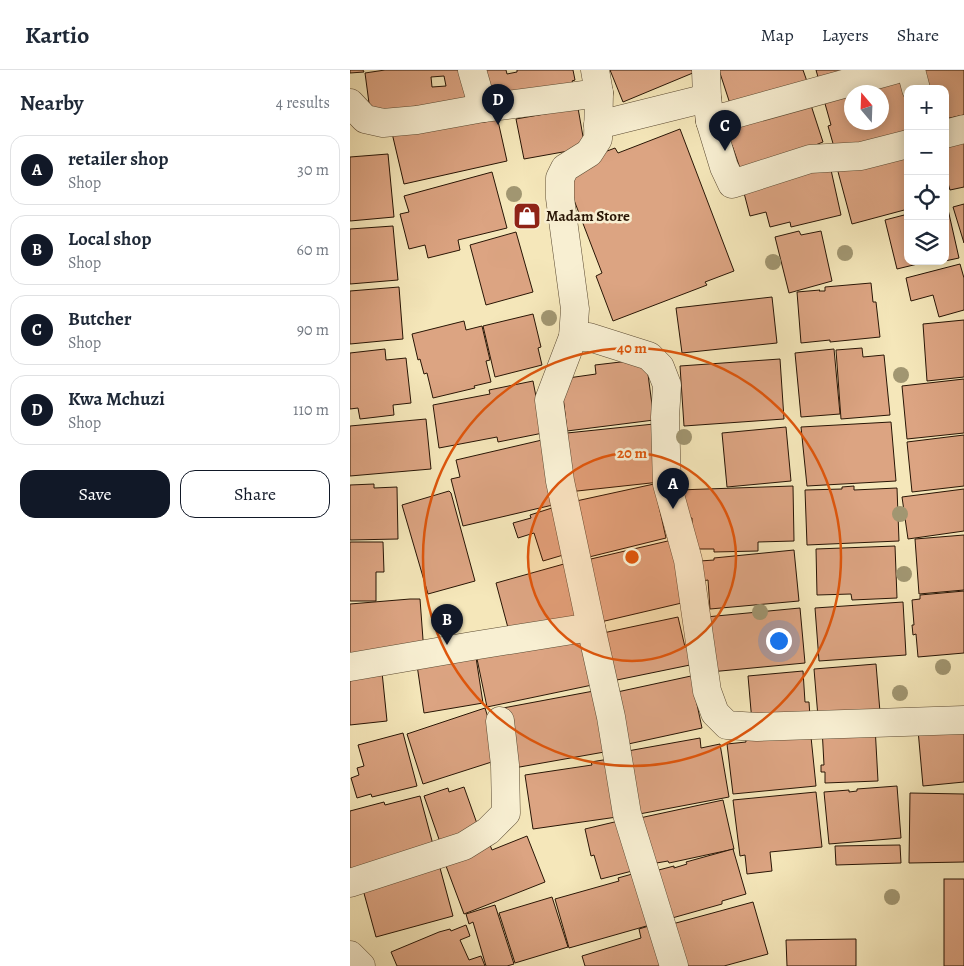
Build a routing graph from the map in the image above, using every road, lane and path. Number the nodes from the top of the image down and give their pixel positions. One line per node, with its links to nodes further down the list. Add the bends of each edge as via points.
1 (472, 70): 9 (street)
2 (706, 70): 10 (street)
3 (894, 70): 5 (street)
4 (911, 70): 7 (street)
5 (812, 81): 10 (street)
6 (597, 82): 9 (street); 11 (street)
7 (915, 85)
8 (350, 103): 9 (street, via 365,119 383,123)
9 (484, 108)
10 (708, 110): 11 (street); 14 (street, via 732,184 810,159 861,156)
11 (598, 125): 15 (street, via 595,145 589,153 565,168 560,178 575,310)
12 (964, 129): 13 (street)
13 (949, 133)
14 (904, 145)
15 (573, 337): 16 (street, via 549,400 560,481); 18 (street, via 589,337 649,356 660,367 667,385 666,484 688,560 707,691 715,713 727,724 757,728)
16 (591, 627): 17 (street); 23 (street, via 627,814)
17 (350, 667)
18 (964, 720)
19 (500, 721): 20 (street, via 506,813 488,831 464,846)
20 (350, 883)
21 (350, 956): 22 (street)
22 (361, 966)
23 (674, 966)

